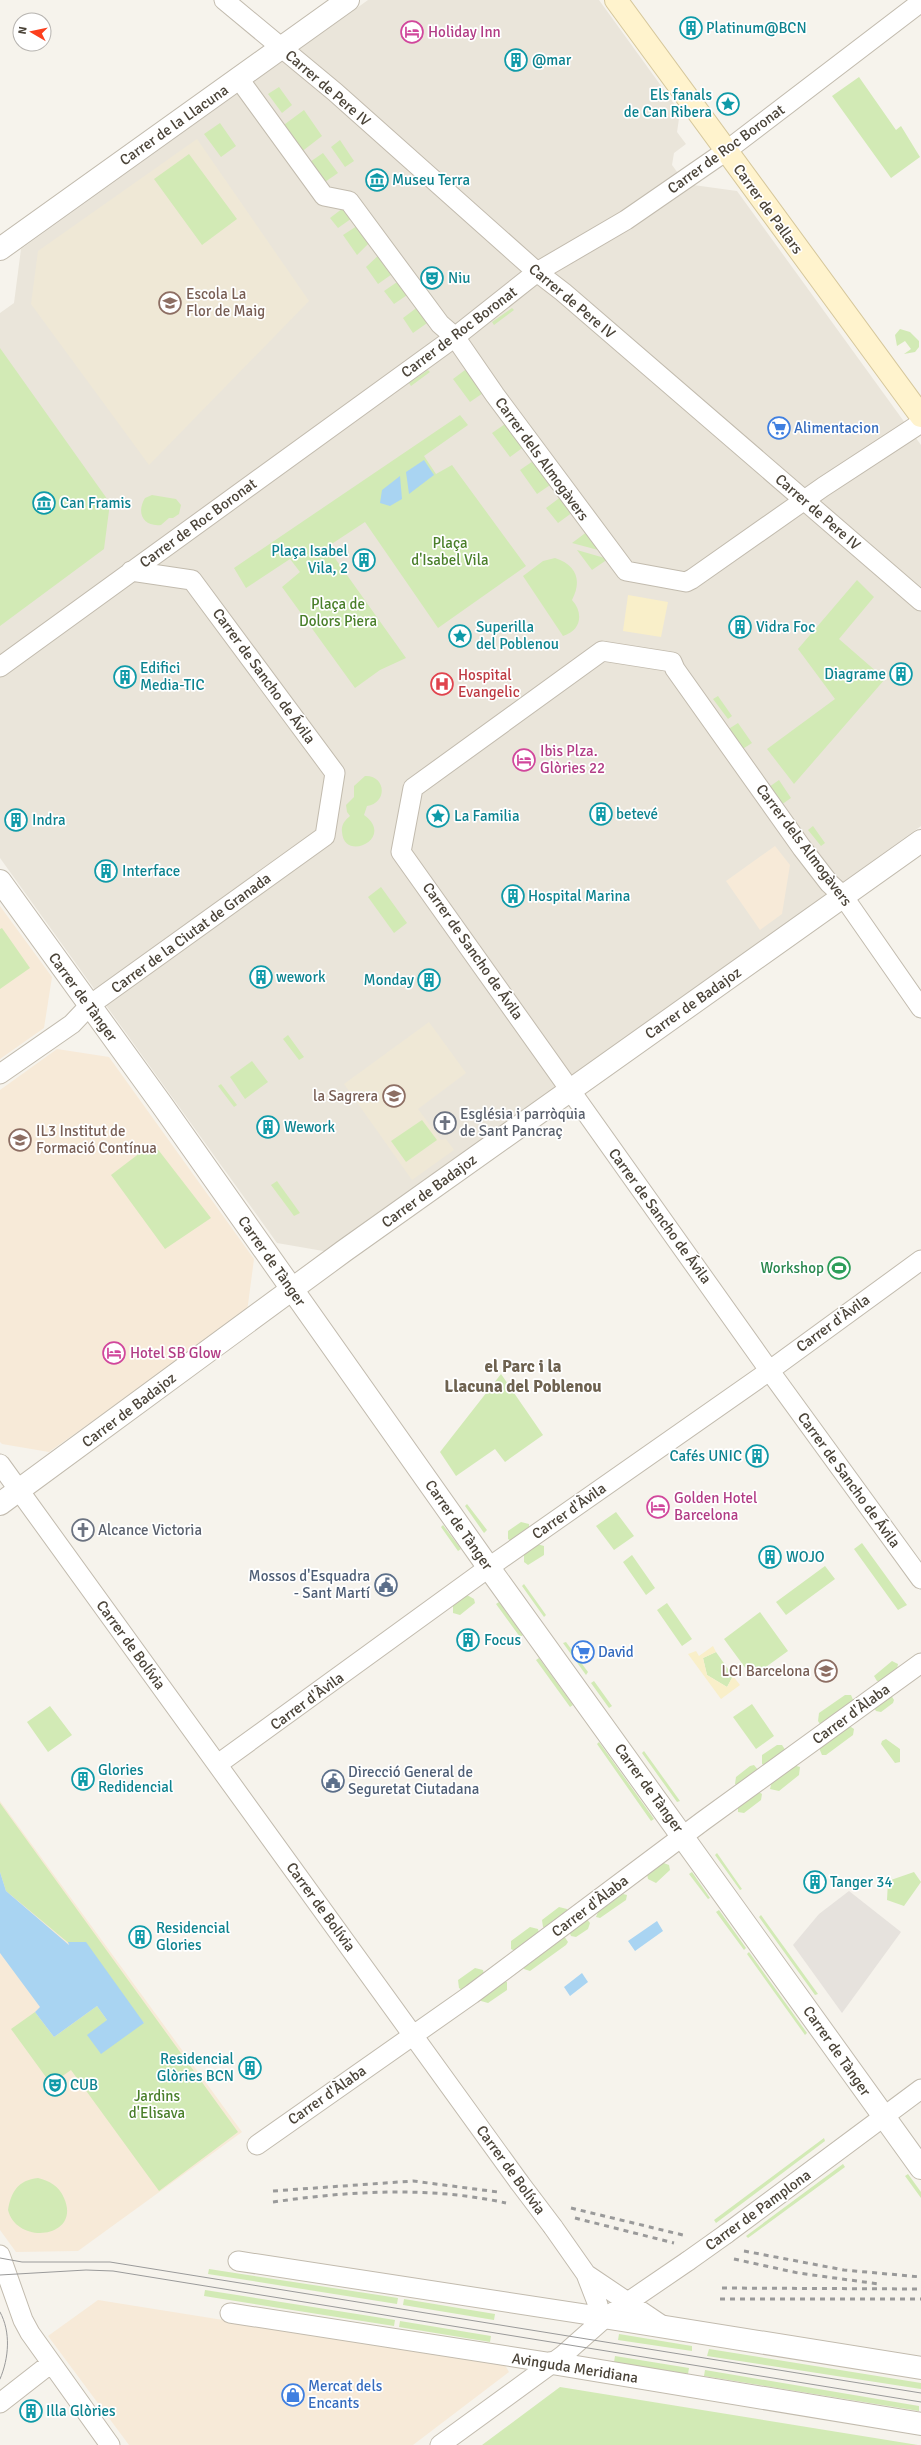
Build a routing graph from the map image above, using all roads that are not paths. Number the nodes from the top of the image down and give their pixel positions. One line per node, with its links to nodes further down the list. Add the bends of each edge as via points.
1 (224, 0): 5 (street, Carrer de Pere IV)
2 (348, 0): 5 (street, Carrer de la Llacuna)
3 (616, 0): 7 (main road, Carrer de Pallars)
4 (921, 2): 7 (street, Carrer de Roc Boronat)
5 (282, 48): 6 (street, Carrer de la Llacuna); 9 (street, Carrer de Pere IV, via 341,97)
6 (239, 79): 8 (street, Carrer de la Llacuna); 10 (street, Carrer dels Almogàvers, via 324,196 349,201 440,324)
7 (726, 151): 9 (street, Carrer de Roc Boronat, via 626,220); 11 (main road, Carrer de Pallars)
8 (0, 249)
9 (537, 272): 10 (street, Carrer de Roc Boronat); 13 (street, Carrer de Pere IV)
10 (460, 344): 13 (street, Carrer dels Almogàvers, via 626,571 686,582 729,555); 14 (street, Carrer de Roc Boronat)
11 (921, 416)
12 (921, 422): 13 (street)
13 (804, 501): 15 (street, Carrer de Pere IV)
14 (132, 571): 16 (street, Carrer de Roc Boronat); 17 (street, Carrer de Sancho de Ávila, via 192,580 334,773)
15 (921, 601)
16 (0, 667)
17 (325, 836): 22 (street, Carrer de la Ciutat de Granada)
18 (921, 841): 21 (street, Carrer de Badajoz)
19 (402, 852): 21 (street, Carrer dels Almogàvers, via 413,788 602,651 672,662 802,848 829,883); 25 (street, Carrer de Sancho de Ávila)
20 (0, 881): 22 (street, Carrer de Tànger)
21 (844, 896): 23 (street, Carrer dels Almogàvers); 25 (street, Carrer de Badajoz)
22 (90, 1005): 24 (street, Carrer de la Ciutat de Granada, via 72,1024); 27 (street, Carrer de Tànger)
23 (921, 1008)
24 (0, 1074)
25 (571, 1090): 27 (street, Carrer de Badajoz); 28 (street, Carrer de Sancho de Ávila)
26 (921, 1260): 28 (street, Carrer d'Àvila)
27 (292, 1289): 30 (street, Carrer de Badajoz); 32 (street, Carrer de Tànger)
28 (769, 1370): 32 (street, Carrer d'Àvila); 33 (street, Carrer de Sancho de Ávila)
29 (0, 1464): 30 (street, Carrer de Bolívia)
30 (19, 1491): 31 (street, Carrer de Badajoz); 35 (street, Carrer de Bolívia)
31 (0, 1504)
32 (489, 1568): 35 (street, Carrer d'Àvila); 36 (street, Carrer de Tànger)
33 (921, 1579)
34 (921, 1663): 36 (street, Carrer d'Àlaba)
35 (218, 1764): 37 (street, Carrer de Bolívia)
36 (683, 1836): 37 (street, Carrer d'Àlaba); 39 (street, Carrer de Tànger)
37 (414, 2035): 40 (street, Carrer d'Àlaba); 44 (street, Carrer de Bolívia, bridge)
38 (921, 2089): 39 (street, Carrer de Pamplona)
39 (884, 2116): 41 (street, Carrer de Tànger); 45 (street, Carrer de Pamplona, bridge, via 726,2234)
40 (257, 2145)
41 (921, 2168)
42 (0, 2255): 50 (street, via 23,2320)
43 (238, 2261): 47 (street)
44 (586, 2274): 45 (street, Carrer de Bolívia); 47 (street, via 598,2305)
45 (628, 2303): 47 (street, Carrer de Pamplona); 48 (street, Carrer de Bolívia)
46 (230, 2313): 49 (street, Avinguda Meridiana)
47 (599, 2320): 48 (street); 49 (street, Carrer de Pamplona)
48 (664, 2327): 51 (street)
49 (552, 2363): 53 (street, Avinguda Meridiana); 55 (street, Carrer de Pamplona)
50 (50, 2364): 52 (street); 54 (street)
51 (921, 2368)
52 (0, 2403)
53 (921, 2424)
54 (110, 2445)
55 (440, 2445)

